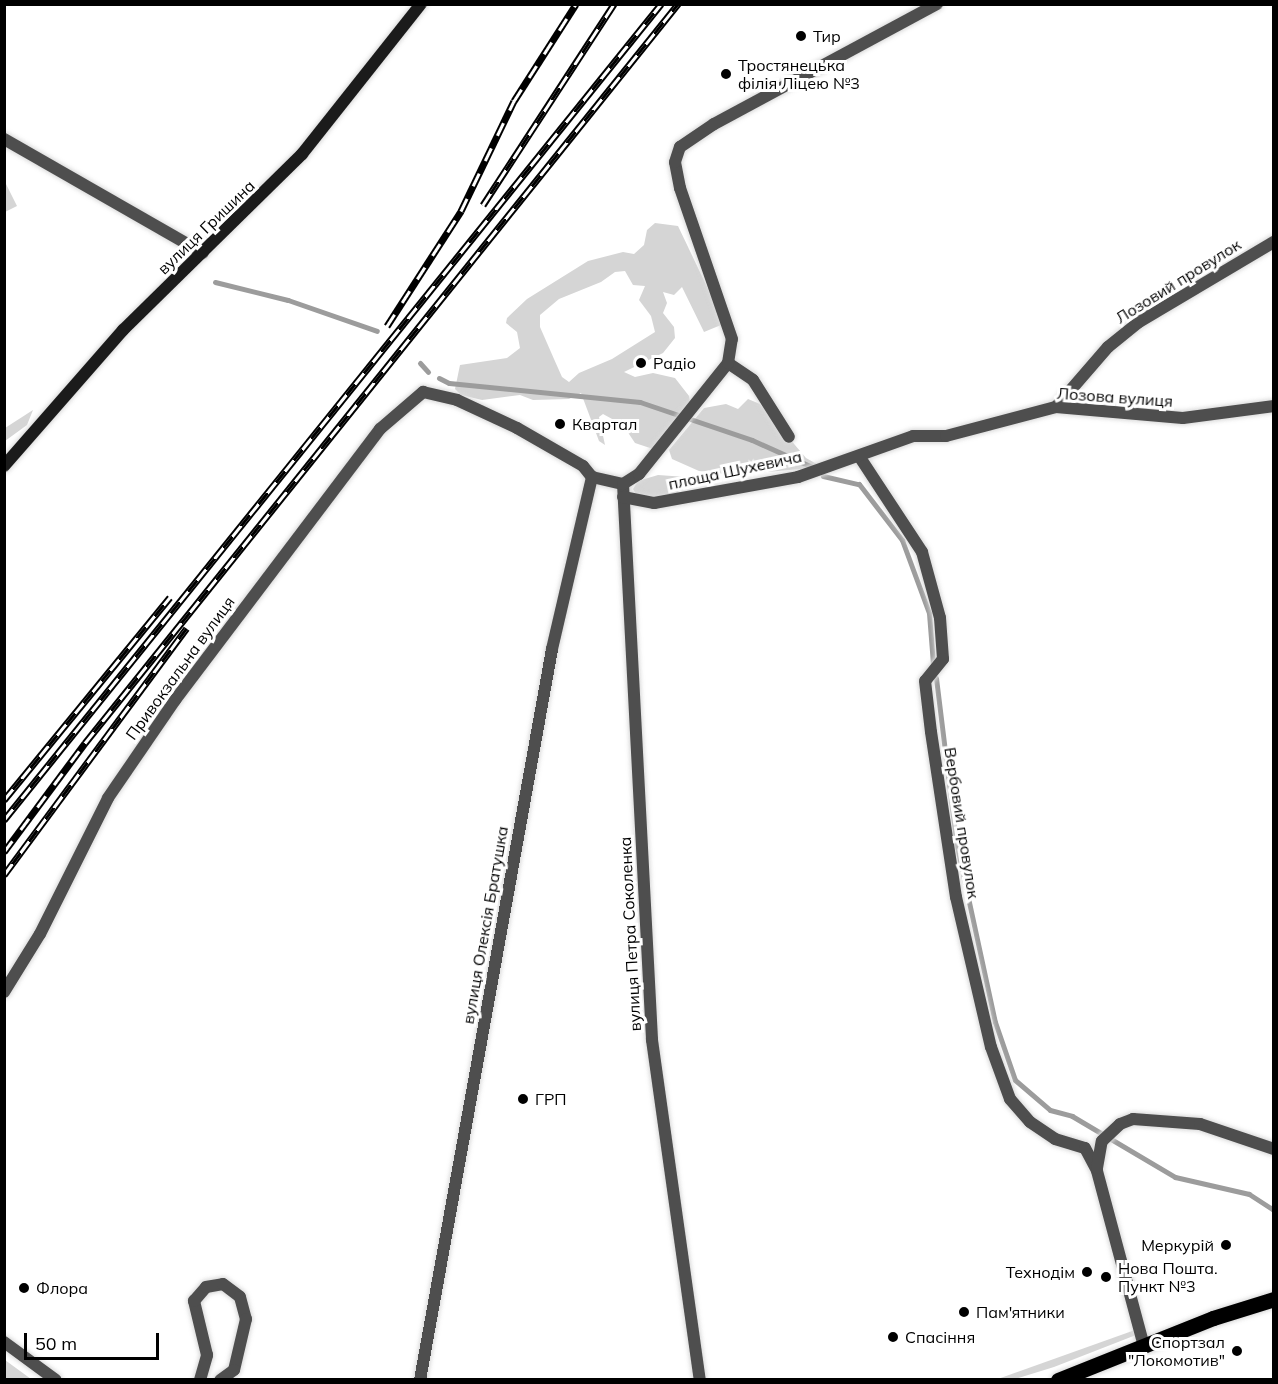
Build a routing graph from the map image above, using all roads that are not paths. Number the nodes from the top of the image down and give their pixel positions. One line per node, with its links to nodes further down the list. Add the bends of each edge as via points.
1 (421, 4): 5 (street, вулиця Гришина, via 302,154)
2 (937, 4): 6 (street, via 714,124 680,147 675,162 680,188 732,339)
3 (4, 139): 5 (street)
4 (1274, 242): 9 (street, Лозовий провулок, via 1139,322 1108,347)
5 (203, 253): 13 (street, вулиця Гришина, via 123,330)
6 (728, 363): 10 (street, площа Шухевича, via 753,380); 15 (street, площа Шухевича, via 690,416)
7 (423, 392): 14 (street, площа Шухевича, via 457,400 517,428 583,466); 16 (street, Привокзальна вулиця, via 380,429 175,700 108,798 40,934)
8 (1274, 406): 9 (street, Лозова вулиця, via 1183,418)
9 (1056, 407): 11 (street, Лозова вулиця, via 946,436 913,436)
10 (789, 437)
11 (887, 445): 12 (street, площа Шухевича)
12 (859, 456): 15 (street, площа Шухевича, via 798,477 703,497 654,503); 18 (street, Вербовий провулок, via 922,552 940,618 943,660 925,681 932,744 956,897 991,1047 1010,1099 1030,1122 1055,1139 1085,1148)
13 (4, 466)
14 (592, 477): 15 (street, площа Шухевича); 25 (street, вулиця Олексія Братушка, via 552,650)
15 (623, 490): 26 (street, вулиця Петра Соколенка, via 652,1040)
16 (4, 992)
17 (1274, 1149): 18 (street, Вербовий провулок, via 1200,1124 1133,1119 1106,1137 1097,1153)
18 (1097, 1171): 21 (street, Вербовий провулок)
19 (1274, 1299): 21 (main road)
20 (4, 1342): 22 (street)
21 (1144, 1346): 27 (main road)
22 (56, 1380)
23 (200, 1380): 24 (street, via 207,1354 194,1301 206,1287 223,1284 240,1297 246,1320 234,1370)
24 (220, 1380)
25 (420, 1380)
26 (700, 1380)
27 (1058, 1380)

